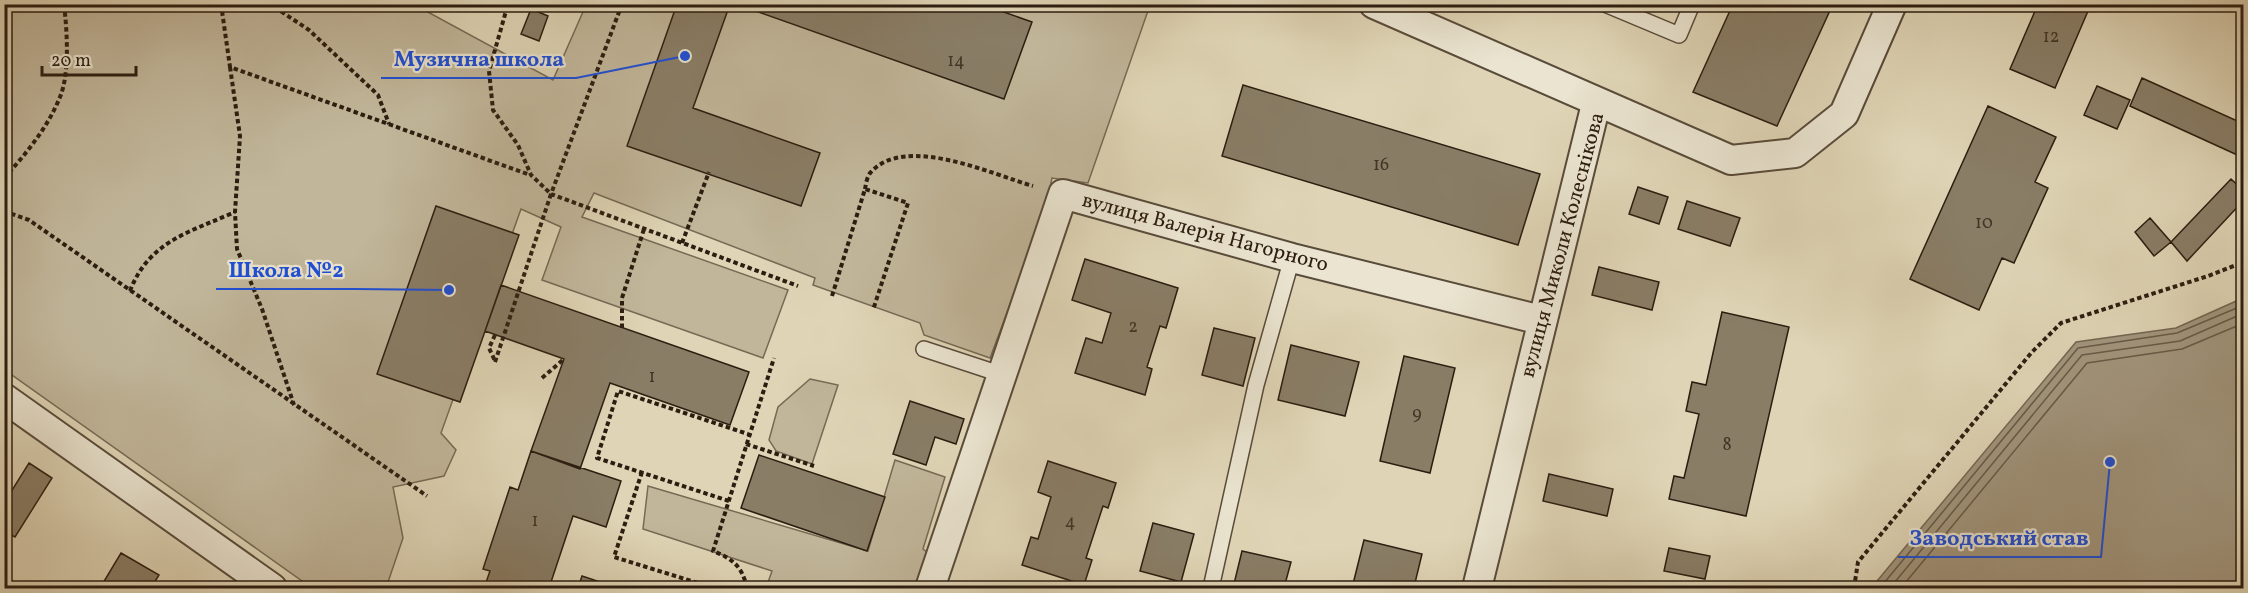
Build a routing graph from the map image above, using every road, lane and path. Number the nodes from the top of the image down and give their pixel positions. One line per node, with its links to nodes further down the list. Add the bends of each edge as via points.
1 (64, 4): 15 (path, via 68,38 61,96 29,151)
2 (221, 4): 10 (path)
3 (279, 4): 12 (path, via 282,12 309,30 378,95)
4 (508, 4): 14 (path, via 489,71 493,110 518,145)
5 (622, 4): 17 (path)
6 (1374, 4): 11 (street)
7 (1605, 4): 8 (lane, via 1679,34)
8 (1692, 4)
9 (1892, 4): 11 (street, вулиця Миколи Колеснікова, via 1844,114 1795,153 1731,160)
10 (230, 67): 12 (path); 20 (path, via 240,136)
11 (1596, 104): 29 (street, вулиця Миколи Колеснікова)
12 (389, 124): 14 (path)
13 (709, 172): 22 (path)
14 (531, 175): 17 (path)
15 (4, 178)
16 (865, 189): 18 (path, via 869,173 892,157 936,156); 27 (path); 28 (path, via 908,203)
17 (550, 194): 21 (path); 31 (path, via 495,362 489,348)
18 (1063, 194): 23 (street, вулиця Валерія Нагорного); 35 (street, вулиця Валерія Нагорного)
19 (4, 211): 26 (path, via 29,220)
20 (235, 212): 26 (path, via 190,229 161,247 137,271); 38 (path, via 237,249)
21 (644, 229): 22 (path); 30 (path, via 622,298)
22 (682, 243): 25 (path)
23 (1292, 258): 29 (street, вулиця Валерія Нагорного); 49 (lane, via 1256,385)
24 (2244, 262): 51 (path, via 2061,323 2032,352 1865,552 1858,562)
25 (798, 286)
26 (130, 291): 38 (path)
27 (832, 296)
28 (873, 310)
29 (1541, 320): 50 (street, вулиця Миколи Колеснікова)
30 (622, 328)
31 (495, 335)
32 (924, 349): 35 (lane)
33 (774, 358): 39 (path)
34 (564, 359): 36 (path)
35 (1000, 374): 48 (street, вулиця Валерія Нагорного)
36 (542, 378)
37 (4, 398): 45 (street)
38 (295, 406): 43 (path)
39 (748, 434): 40 (path); 42 (path, via 618,391 597,458)
40 (746, 444): 41 (path); 44 (path)
41 (814, 466)
42 (642, 472): 44 (path); 46 (path, via 614,557)
43 (427, 496)
44 (729, 501): 47 (path, via 713,551 734,559)
45 (272, 588)
46 (714, 588)
47 (747, 588)
48 (930, 588)
49 (1211, 588)
50 (1477, 588)
51 (1854, 588)

